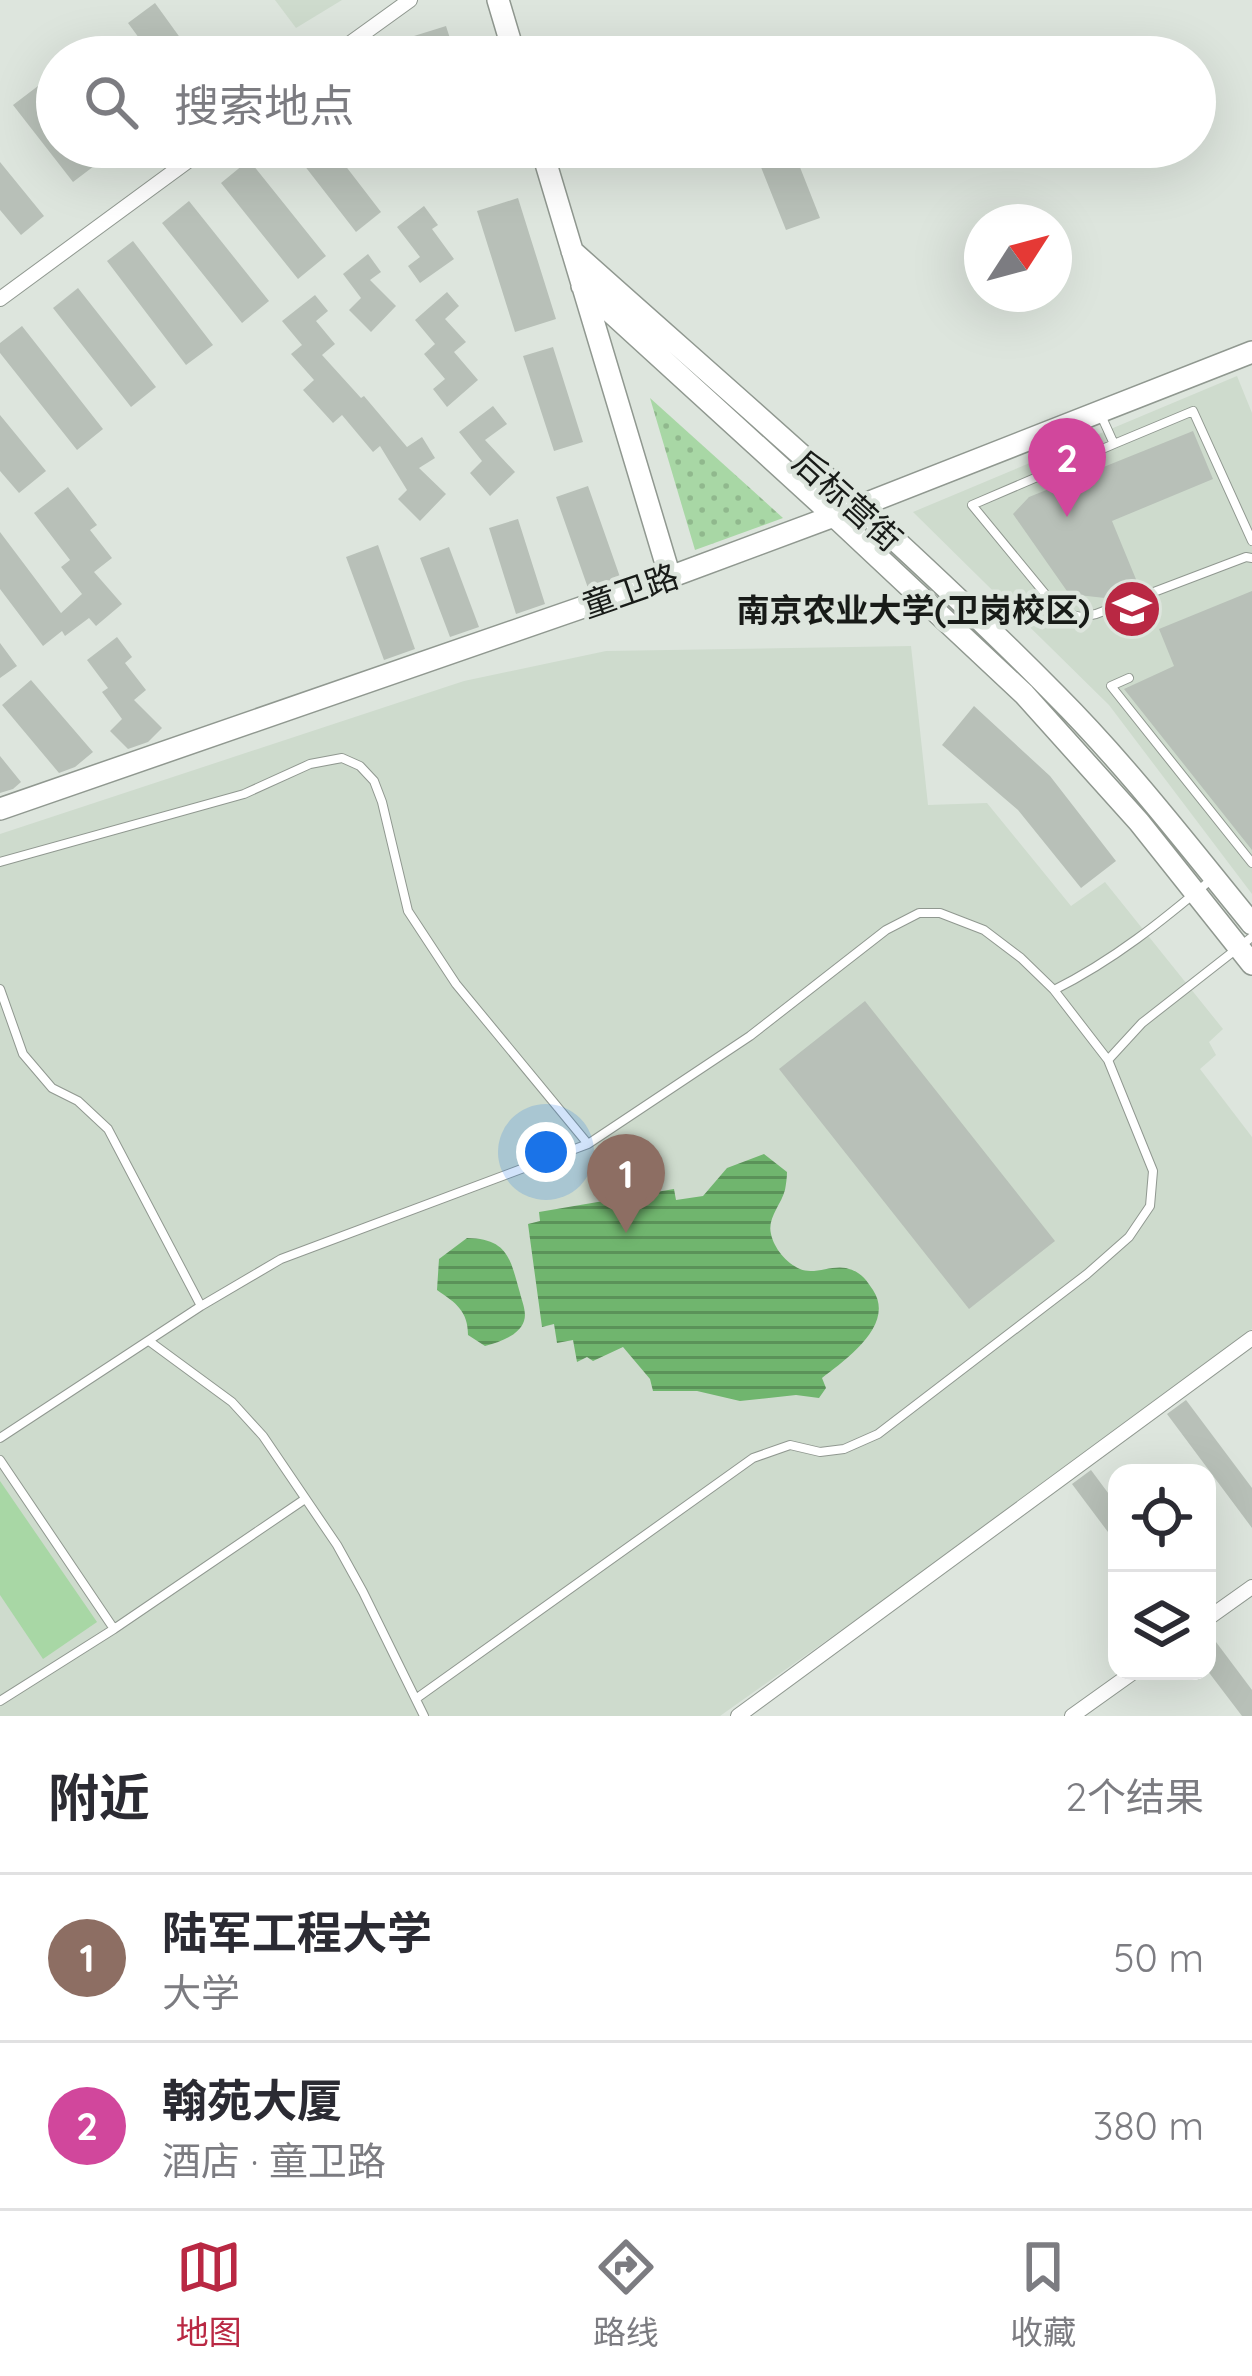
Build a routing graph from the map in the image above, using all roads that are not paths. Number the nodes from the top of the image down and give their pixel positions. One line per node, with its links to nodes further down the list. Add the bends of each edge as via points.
1 (410, 0): 3 (street)
2 (498, 0): 4 (street)
3 (360, 36)
4 (508, 36)
5 (178, 168): 9 (street)
6 (547, 168): 7 (street)
7 (572, 251): 8 (street); 13 (street, 后标营街)
8 (582, 286): 14 (street, 后标营街); 17 (street)
9 (0, 299)
10 (1252, 352): 11 (street, 童卫路)
11 (1100, 412): 12 (lane); 13 (street, 童卫路)
12 (1114, 444): 15 (lane, via 1193,411); 16 (lane, via 972,505 1060,612 1096,614)
13 (857, 507): 14 (street, 童卫路); 22 (street, 后标营街, via 1058,696)
14 (835, 516): 17 (street, 童卫路); 23 (street, 后标营街, via 1024,694)
15 (1252, 541)
16 (1252, 558)
17 (670, 577): 19 (street, 童卫路)
18 (1129, 679): 21 (lane, via 1111,686)
19 (0, 809)
20 (0, 862): 29 (lane, via 244,794 310,764 341,758 360,766 382,802 408,911 456,984)
21 (1252, 863)
22 (1214, 877): 23 (lane); 24 (street, 后标营街)
23 (1196, 893): 25 (street, 后标营街); 27 (lane, via 1132,944)
24 (1252, 924)
25 (1248, 949): 28 (lane, via 1142,1023)
26 (0, 989): 30 (lane, via 23,1054 52,1088 108,1129)
27 (1054, 990): 28 (lane); 29 (lane, via 984,930 919,914)
28 (1108, 1060): 40 (lane, via 1153,1171 1150,1205 1129,1237 878,1434 844,1449 790,1445 753,1458)
29 (588, 1144): 30 (lane, via 281,1259)
30 (201, 1306): 32 (lane)
31 (1252, 1338): 43 (street)
32 (148, 1340): 33 (lane); 35 (lane, via 232,1402)
33 (0, 1438)
34 (0, 1460): 38 (lane)
35 (305, 1499): 38 (lane); 40 (lane)
36 (1252, 1587): 37 (street)
37 (1216, 1613)
38 (114, 1629): 41 (lane)
39 (1122, 1680): 44 (street)
40 (416, 1698): 42 (lane)
41 (0, 1701)
42 (424, 1716)
43 (738, 1716)
44 (1072, 1716)

